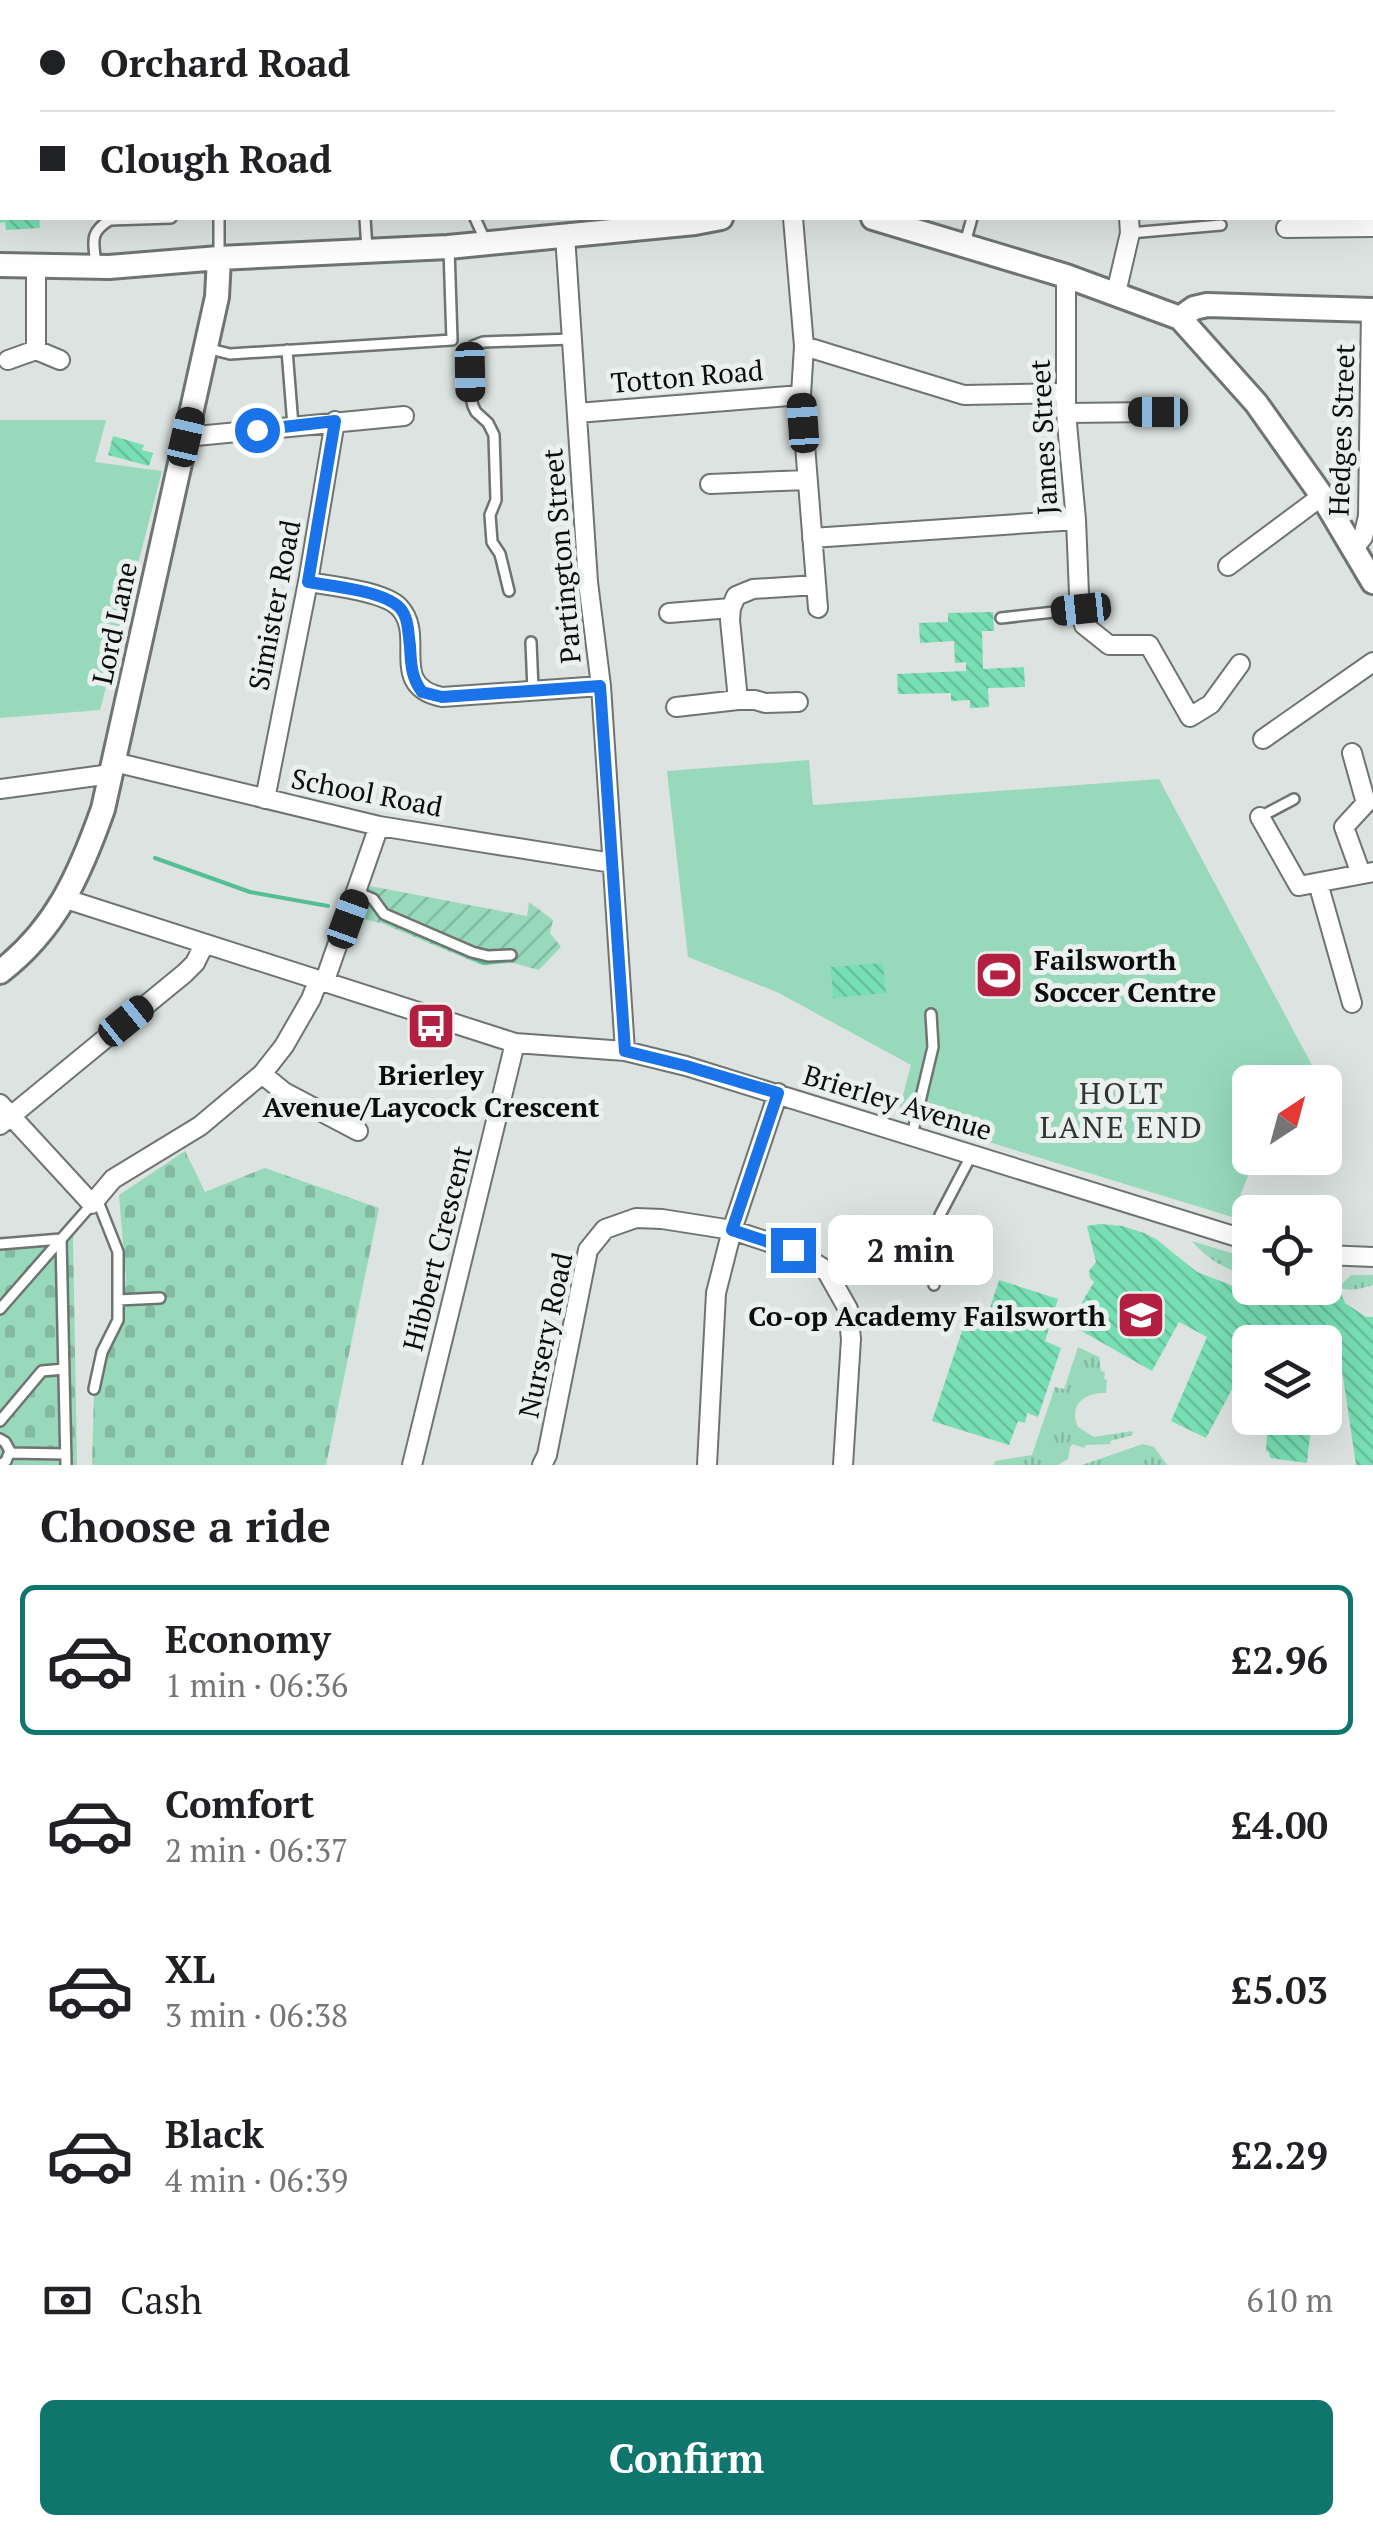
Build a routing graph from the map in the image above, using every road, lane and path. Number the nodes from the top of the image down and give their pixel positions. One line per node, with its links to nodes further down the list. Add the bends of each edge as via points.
1 (109, 220): 22 (lane, via 92,244)
2 (219, 220): 19 (lane)
3 (364, 220): 18 (lane)
4 (477, 220): 15 (lane)
5 (695, 220): 9 (street)
6 (792, 220): 28 (street)
7 (880, 220): 16 (street)
8 (971, 220): 16 (lane)
9 (591, 225): 14 (street)
10 (1130, 225): 11 (lane); 24 (street)
11 (1221, 226)
12 (1373, 227): 13 (street)
13 (1286, 228)
14 (565, 236): 15 (street); 27 (street, Partington Street)
15 (486, 243): 17 (street)
16 (964, 245): 23 (street)
17 (448, 247): 18 (street); 31 (lane, via 452,340)
18 (367, 251): 19 (street)
19 (218, 258): 22 (street); 29 (street, Lord Lane)
20 (0, 265): 21 (street)
21 (36, 266): 22 (street); 30 (street)
22 (96, 266)
23 (1066, 276): 24 (street); 35 (street, James Street)
24 (1116, 293): 26 (street)
25 (1372, 310): 26 (street, via 1207,305); 32 (street, Hedges Street)
26 (1180, 318): 46 (street, via 1256,403)
27 (572, 339): 38 (street, Partington Street); 54 (lane, via 483,342 470,352 473,406 494,435 492,542)
28 (804, 346): 35 (street, via 964,395); 36 (street)
29 (206, 348): 31 (lane, via 230,354); 43 (street, Lord Lane)
30 (36, 350): 33 (street); 34 (street)
31 (287, 350): 42 (lane)
32 (1370, 359): 49 (street, Hedges Street)
33 (8, 360)
34 (60, 360)
35 (1066, 393): 39 (street, James Street)
36 (801, 394): 38 (street, Totton Road); 44 (street)
37 (1158, 412): 39 (street)
38 (577, 413): 63 (street, Partington Street)
39 (1066, 413): 47 (street, James Street)
40 (404, 416): 41 (street)
41 (335, 421): 42 (street); 51 (street, Simister Road)
42 (293, 426): 43 (street)
43 (186, 437): 70 (street, Lord Lane)
44 (808, 480): 45 (street); 48 (street)
45 (710, 484)
46 (1322, 496): 49 (street); 50 (street)
47 (1076, 520): 48 (street); 55 (street, James Street)
48 (812, 538): 53 (street)
49 (1363, 544): 52 (street)
50 (1228, 566)
51 (308, 582): 64 (street, via 381,597 400,608 412,675 422,692); 72 (street, Simister Road)
52 (1373, 582)
53 (816, 584): 56 (street, via 753,589 736,596); 57 (street)
54 (509, 591)
55 (1080, 602): 59 (lane); 62 (street, via 1084,625 1109,645 1149,645 1190,717 1211,704)
56 (730, 608): 58 (street); 65 (street)
57 (818, 608)
58 (668, 613)
59 (1001, 618)
60 (531, 642): 64 (lane)
61 (1373, 662): 68 (street)
62 (1240, 664)
63 (600, 686): 64 (street); 76 (street, Partington Street)
64 (533, 692)
65 (738, 700): 66 (street); 67 (street)
66 (798, 702)
67 (676, 706)
68 (1264, 739)
69 (1352, 753): 77 (street, via 1366,803 1344,827)
70 (112, 768): 71 (street); 72 (street, School Road); 80 (street, Lord Lane, via 104,809)
71 (0, 789)
72 (265, 799): 75 (street, School Road)
73 (1294, 799): 74 (lane)
74 (1260, 817): 78 (street, via 1299,886)
75 (379, 826): 76 (street, School Road); 79 (street)
76 (612, 862): 88 (street, Partington Street)
77 (1367, 873): 78 (street)
78 (1318, 883): 85 (street)
79 (358, 892): 82 (lane, via 384,914 472,952); 84 (street)
80 (66, 900): 81 (street, Brierley Avenue); 83 (street, Lord Lane)
81 (204, 944): 84 (street, Brierley Avenue); 91 (street, via 185,974)
82 (511, 955)
83 (0, 972)
84 (321, 982): 87 (street, Brierley Avenue); 89 (street)
85 (1352, 1004)
86 (931, 1014): 93 (lane, via 933,1047)
87 (515, 1044): 88 (street, Brierley Avenue); 113 (street, Hibbert Crescent)
88 (625, 1051): 90 (street, Brierley Avenue)
89 (262, 1074): 92 (street); 95 (street, via 200,1126 113,1180)
90 (778, 1093): 93 (street, Brierley Avenue); 96 (street)
91 (3, 1115): 95 (street)
92 (358, 1131)
93 (912, 1135): 94 (street, Brierley Avenue)
94 (972, 1154): 97 (street, Brierley Avenue); 102 (lane, via 940,1215)
95 (94, 1202): 98 (lane); 104 (lane, via 118,1252)
96 (732, 1230): 114 (street, Nursery Road, via 636,1218 605,1229 588,1250); 115 (street, via 716,1293); 116 (street, Nursery Road, via 793,1250 826,1270 848,1309)
97 (1232, 1235)
98 (61, 1239): 99 (lane); 105 (lane); 106 (lane)
99 (0, 1244)
100 (1342, 1256): 101 (street)
101 (1373, 1257)
102 (934, 1285)
103 (160, 1298): 104 (lane)
104 (118, 1300): 107 (lane, via 118,1320)
105 (0, 1309)
106 (64, 1369): 108 (lane, via 42,1371); 111 (lane)
107 (94, 1389)
108 (0, 1421)
109 (0, 1439): 110 (lane)
110 (10, 1453): 111 (lane); 112 (lane)
111 (66, 1459)
112 (0, 1465)
113 (412, 1465)
114 (542, 1465)
115 (707, 1465)
116 (843, 1465)

